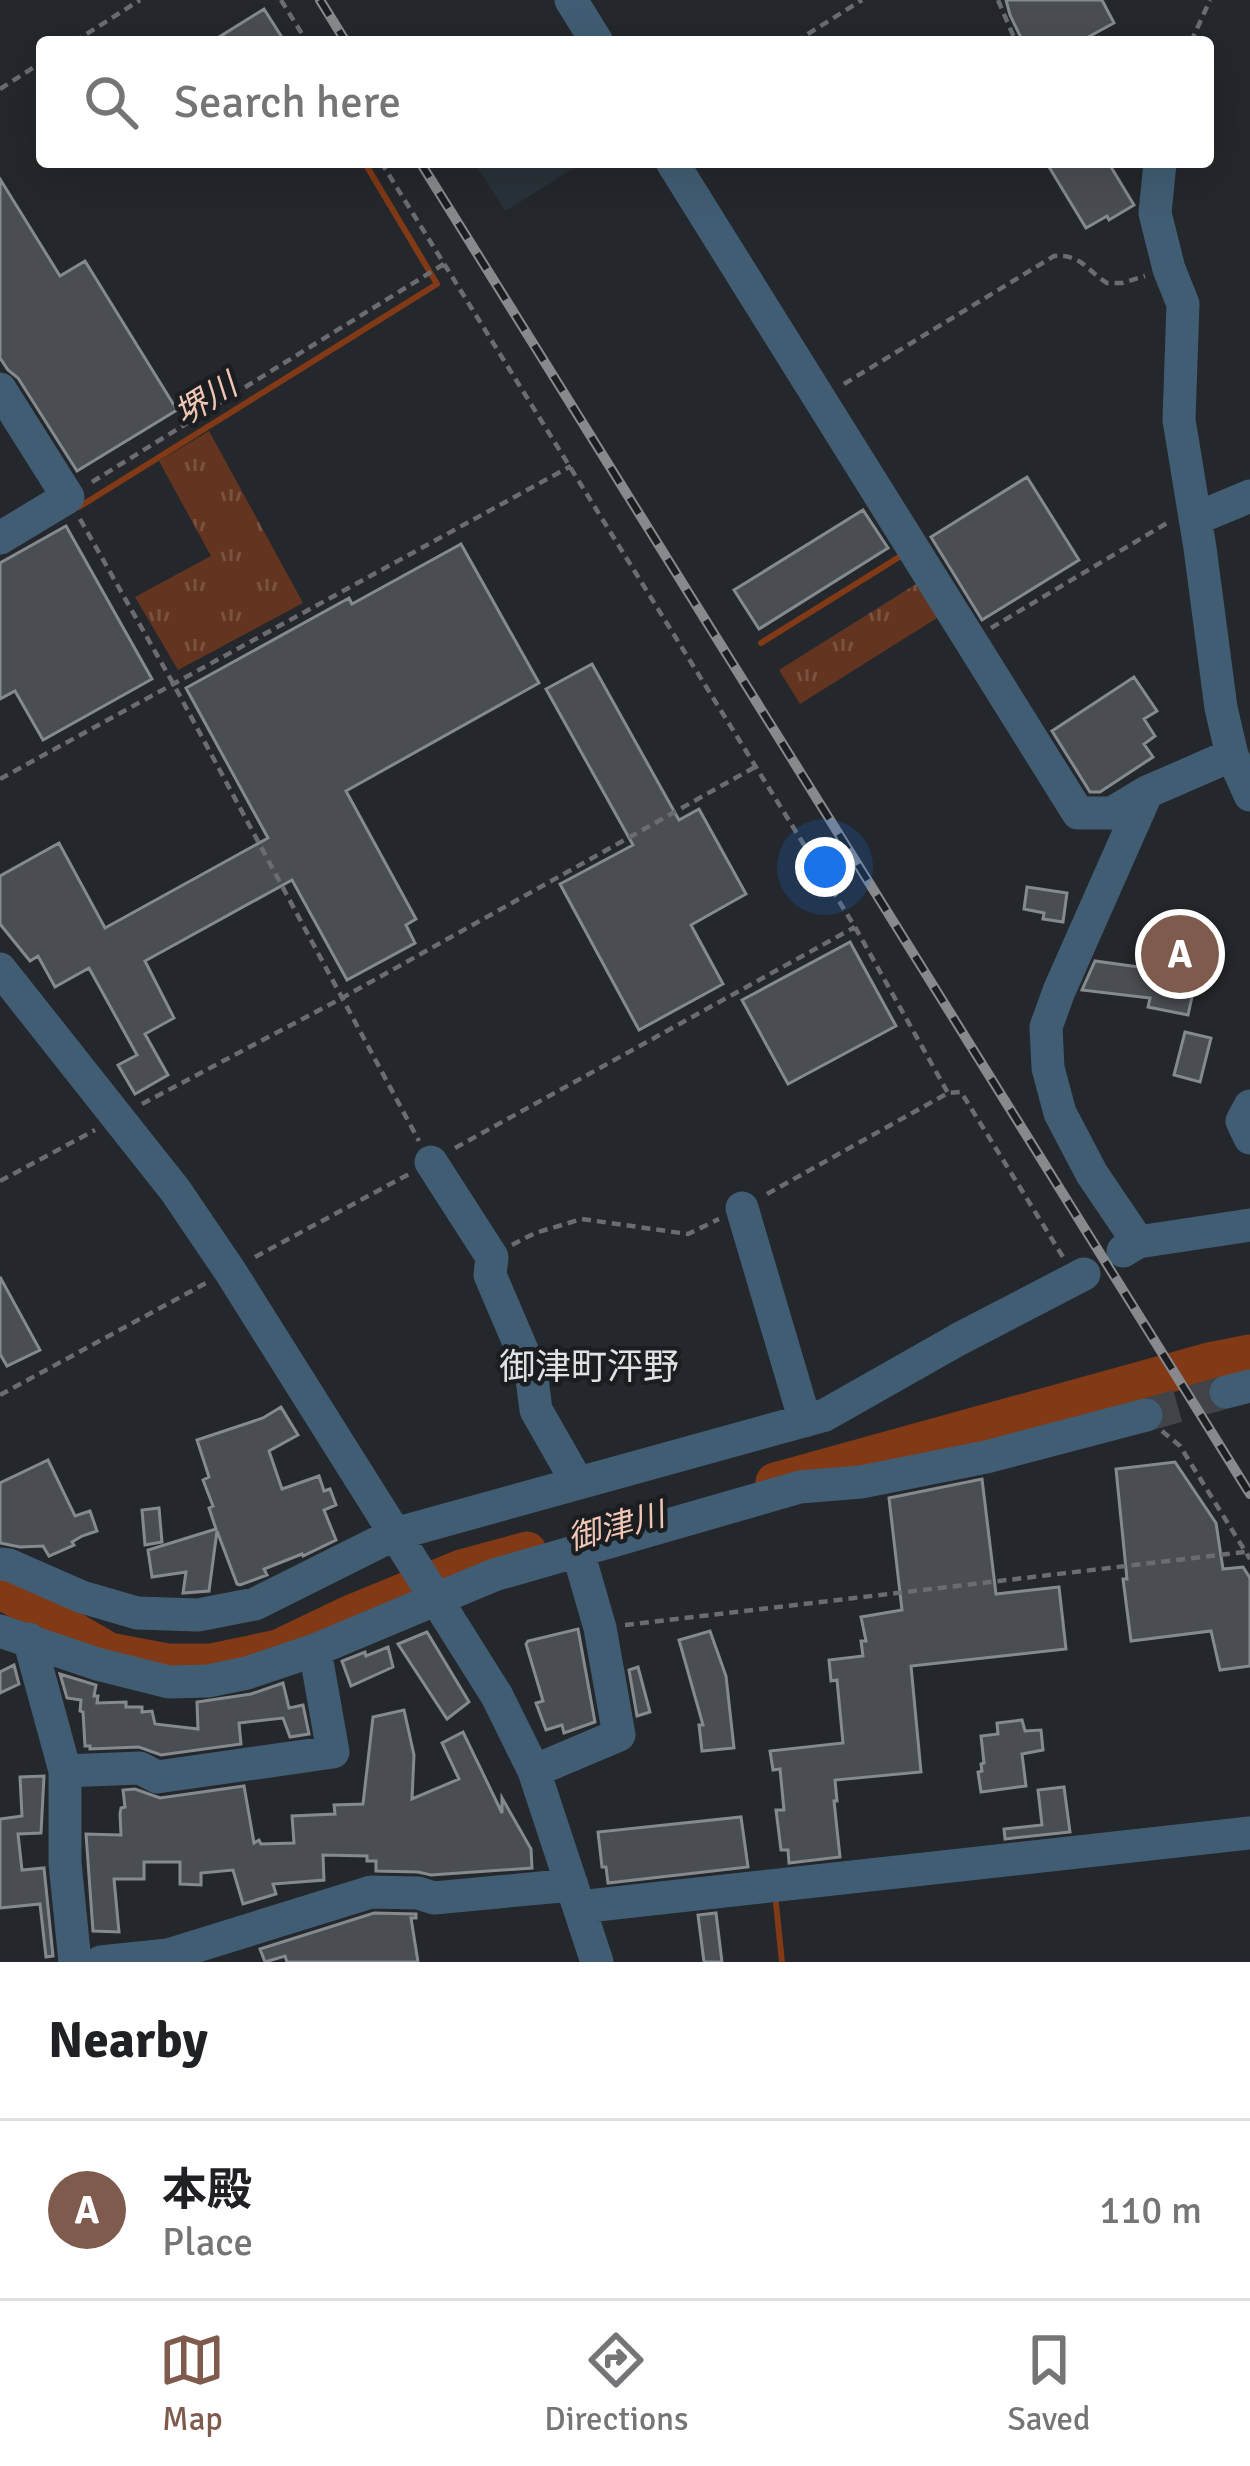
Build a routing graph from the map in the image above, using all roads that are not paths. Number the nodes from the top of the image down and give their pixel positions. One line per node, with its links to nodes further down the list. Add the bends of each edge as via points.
1 (571, 0): 2 (street)
2 (593, 36)
3 (676, 168): 10 (street, via 1078,813 1112,813)
4 (1160, 168): 7 (street, via 1155,213 1183,304 1179,420)
5 (0, 389): 8 (street, via 72,505)
6 (1250, 496): 7 (street)
7 (1193, 513): 9 (street)
8 (0, 538)
9 (1232, 754): 10 (street); 11 (street)
10 (1147, 792): 17 (street, via 1046,1027 1048,1068 1060,1113 1130,1246)
11 (1250, 795)
12 (0, 969): 22 (street, via 175,1190)
13 (1250, 1106): 14 (street, via 1242,1121)
14 (1250, 1138)
15 (430, 1162): 21 (street, via 492,1257 490,1275 531,1371 536,1410)
16 (742, 1208): 19 (street)
17 (1250, 1225)
18 (1080, 1276): 19 (street)
19 (805, 1421): 21 (street)
20 (1158, 1427): 23 (street, via 800,1487)
21 (577, 1483): 22 (street)
22 (397, 1536): 24 (street, via 255,1604 197,1615 137,1613); 25 (street)
23 (578, 1552): 25 (street); 28 (street, via 619,1735)
24 (0, 1564)
25 (435, 1596): 27 (street); 28 (street)
26 (15, 1635): 27 (street, via 169,1682 247,1673); 29 (street)
27 (314, 1651): 29 (street, via 333,1752 157,1777 140,1768)
28 (534, 1771): 31 (street)
29 (65, 1772): 32 (street)
30 (1250, 1833): 31 (street)
31 (575, 1896): 33 (street, via 371,1892 168,1955); 34 (street)
32 (75, 1962)
33 (100, 1962)
34 (597, 1962)

